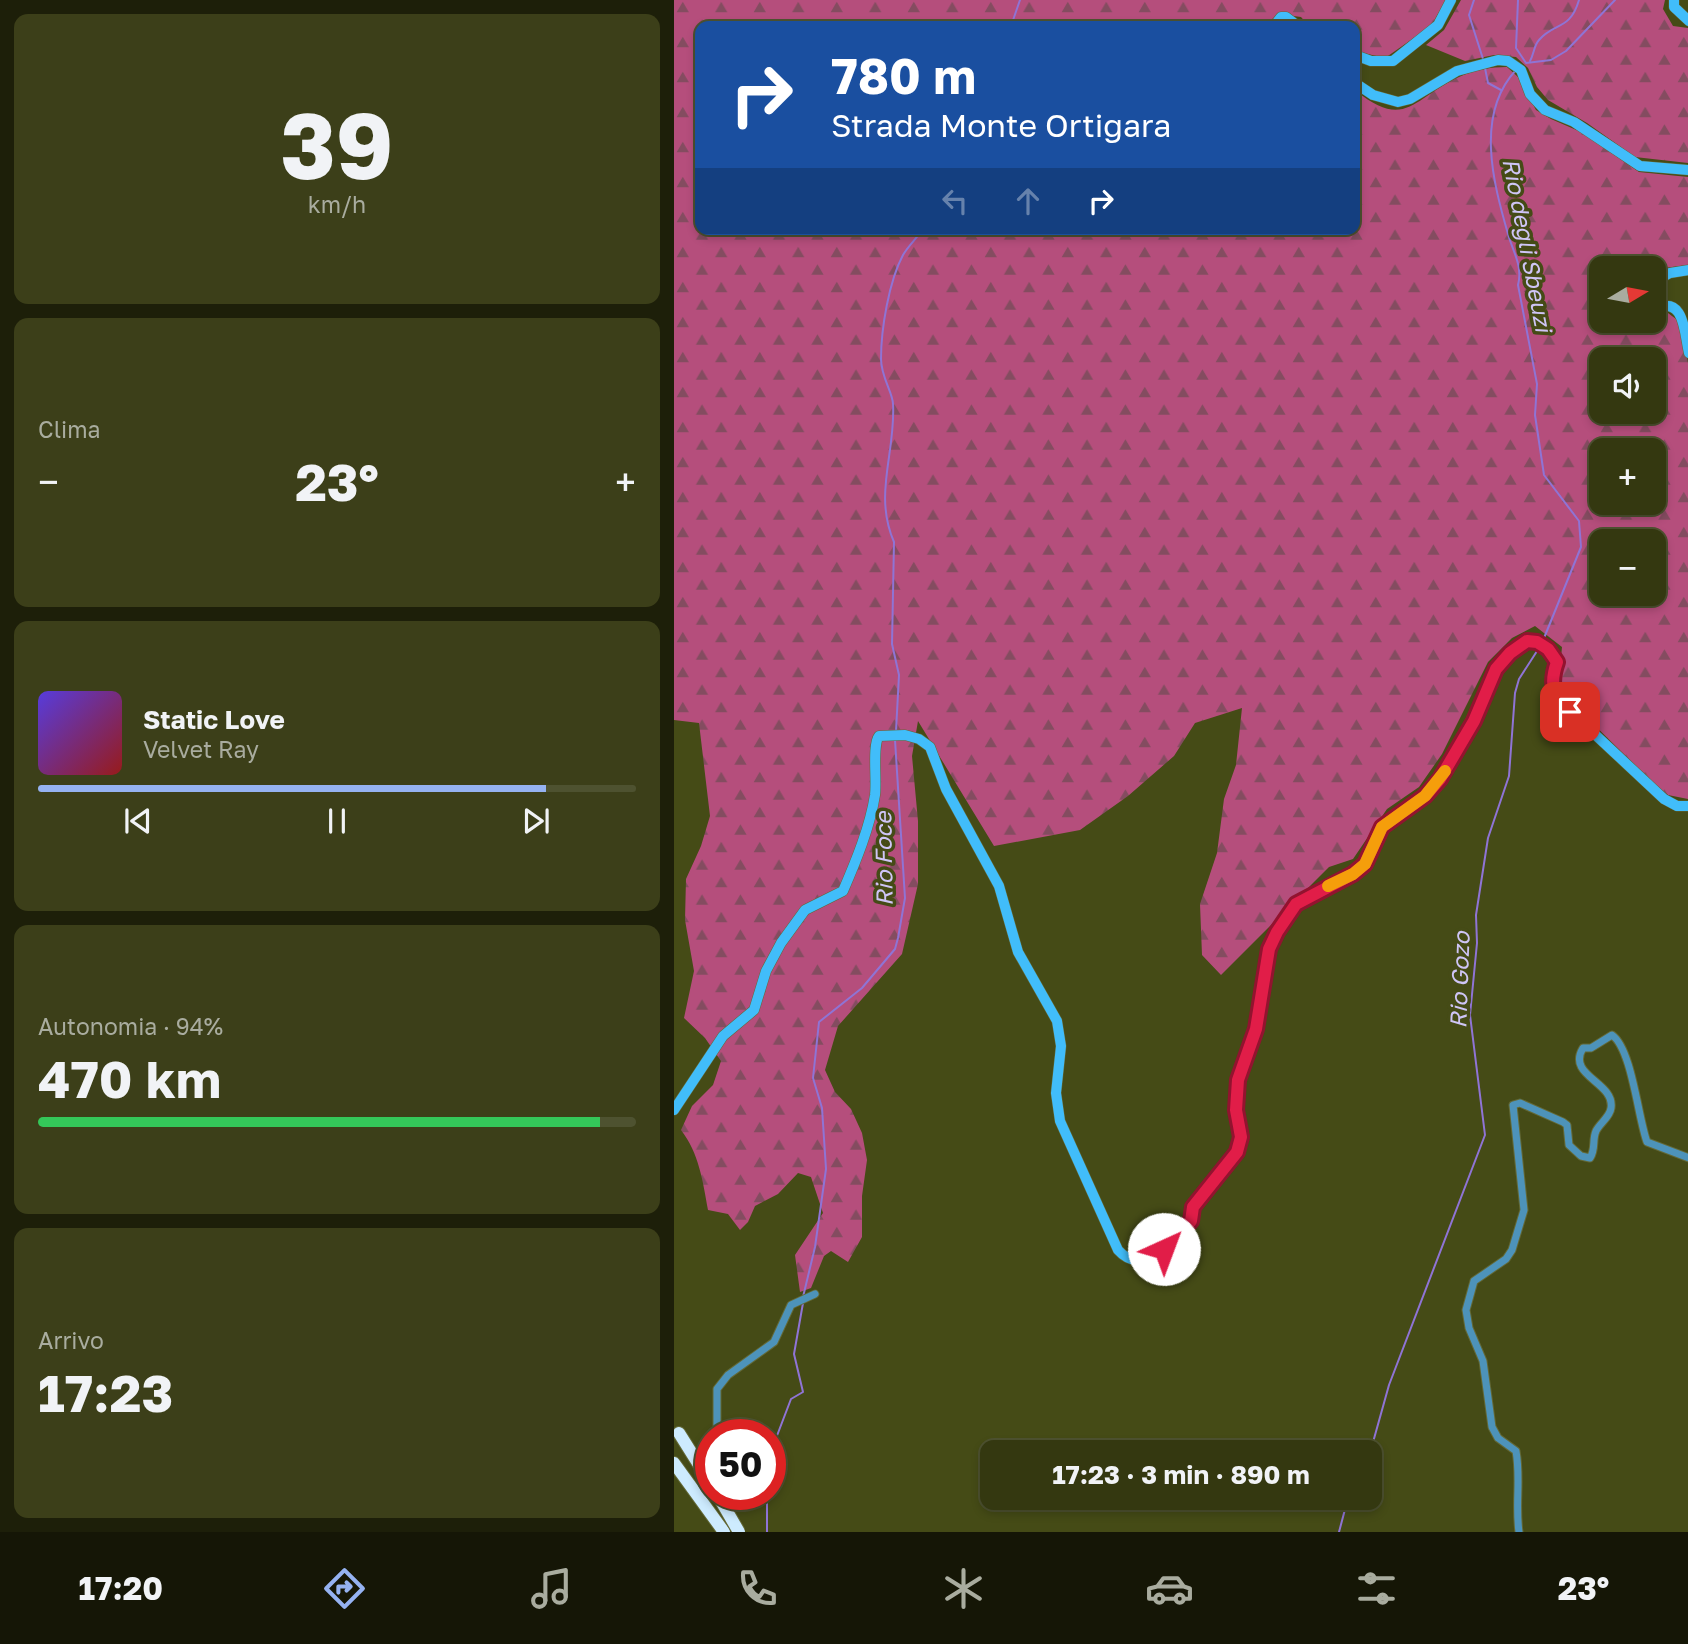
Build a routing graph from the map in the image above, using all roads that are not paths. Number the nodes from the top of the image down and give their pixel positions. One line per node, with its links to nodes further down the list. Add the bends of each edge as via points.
1 (1451, 0): 4 (main road, via 1438,25 1393,61)
2 (1674, 0): 3 (main road, via 1674,7)
3 (1688, 20)
4 (1360, 57)
5 (1360, 87): 6 (main road, via 1373,96 1398,102 1473,66 1491,61 1515,64 1530,94 1545,110 1574,122 1640,166)
6 (1688, 170)
7 (1688, 270): 8 (main road)
8 (1666, 275)
9 (1666, 305): 10 (main road, via 1683,316)
10 (1688, 353)
11 (1688, 806): 12 (main road, via 1664,799 1557,699 1551,679 1557,662 1548,649 1537,642 1521,645 1496,669 1474,721 1440,779 1425,796 1382,827 1365,864 1296,904 1277,932 1269,949 1256,1029 1238,1080 1236,1110 1241,1137 1237,1152 1193,1207 1191,1221 1179,1235 1153,1259 1143,1261 1126,1259 1118,1250 1060,1121 1057,1021 1018,952 999,886 946,789 930,747 905,735 879,736 875,798 844,891 805,910 771,961 754,1010 723,1037)
12 (674, 1110)
13 (1688, 1158): 24 (street, via 1647,1142 1625,1060 1613,1035 1579,1054 1580,1066 1611,1103 1611,1111 1596,1132 1590,1158 1569,1145 1563,1122 1520,1103 1513,1105 1524,1210 1512,1250 1474,1281 1466,1310 1483,1361 1492,1427 1498,1438 1516,1451)
14 (815, 1294): 15 (street, via 791,1305 774,1342 728,1375 717,1389)
15 (717, 1419)
16 (679, 1433): 17 (highway)
17 (695, 1458)
18 (674, 1464): 21 (highway)
19 (724, 1510): 22 (street)
20 (728, 1510): 23 (highway, bridge)
21 (724, 1532)
22 (730, 1532)
23 (739, 1532)
24 (1519, 1532)

